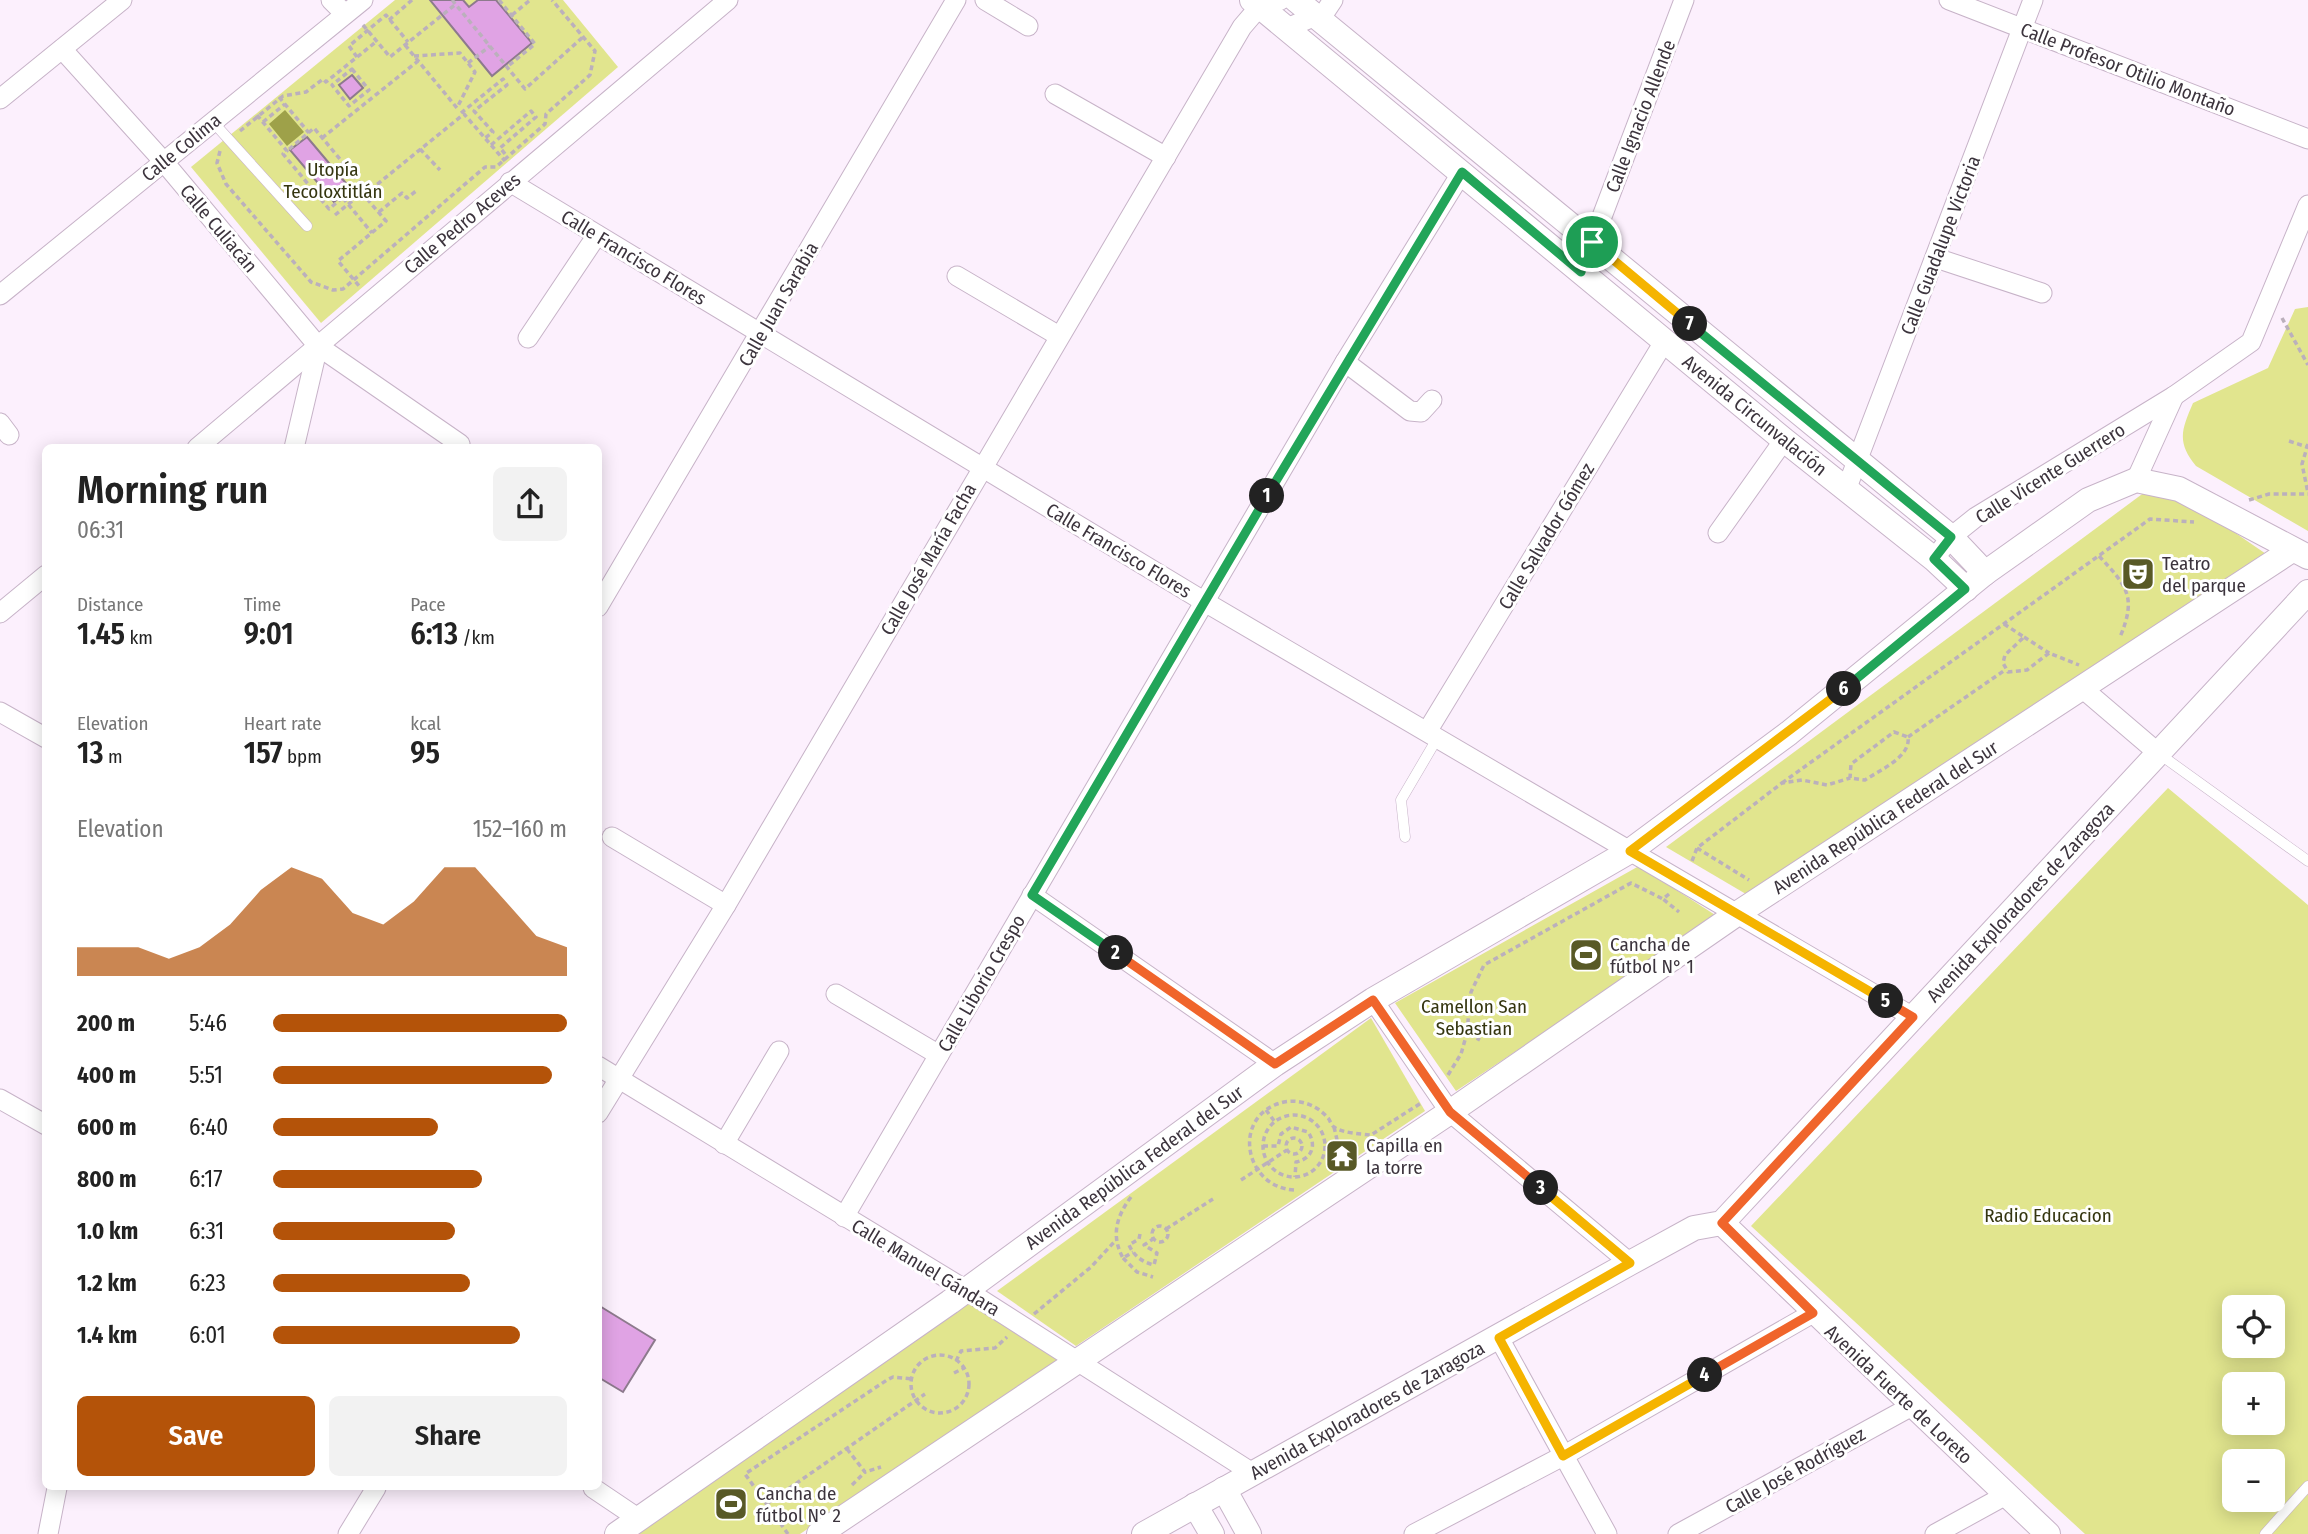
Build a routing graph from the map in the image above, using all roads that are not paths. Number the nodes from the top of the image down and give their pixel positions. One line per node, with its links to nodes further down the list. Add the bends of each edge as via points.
1 (122, 0): 16 (street)
2 (331, 0): 11 (street)
3 (728, 0): 24 (street, Calle Pedro Aceves)
4 (956, 0): 34 (street, Calle Juan Sarabia)
5 (985, 0): 13 (street)
6 (1296, 0): 12 (street, Avenida Circunvalación)
7 (1684, 0): 28 (street, Calle Ignacio Allende)
8 (1949, 0): 15 (street, Calle Profesor Otilio Montaño)
9 (2032, 0): 15 (street, Calle Guadalupe Victoria)
10 (1264, 2): 14 (street, Avenida Circunvalación); 21 (street, Calle José María Facha, via 1242,27)
11 (353, 8): 19 (street, Calle Colima)
12 (1324, 8): 14 (street); 28 (street, Avenida Circunvalación)
13 (1028, 26)
14 (1287, 28): 23 (street, Avenida Circunvalación)
15 (2022, 28): 20 (street, Calle Profesor Otilio Montaño); 29 (street, Calle Guadalupe Victoria)
16 (62, 49): 18 (street); 22 (street, Calle Culiacán)
17 (1055, 94): 21 (street)
18 (0, 99)
19 (213, 122): 22 (street, Calle Colima); 26 (lane)
20 (2308, 139)
21 (1166, 157): 35 (street, Calle José María Facha)
22 (164, 162): 33 (street, Calle Colima); 38 (street, Calle Culiacán)
23 (1462, 172): 30 (street, Avenida Circunvalación); 40 (street, Calle Liborio Crespo)
24 (510, 182): 27 (street, Calle Francisco Flores); 38 (street, Calle Pedro Aceves)
25 (2308, 205): 42 (street, Calle Vicente Guerrero, via 2252,342)
26 (307, 226)
27 (597, 235): 34 (street, Calle Francisco Flores); 36 (street)
28 (1592, 242): 30 (street, Calle Ignacio Allende); 39 (street, Avenida Circunvalación)
29 (1936, 258): 32 (street); 48 (street, Calle Guadalupe Victoria)
30 (1581, 272): 37 (street, Avenida Circunvalación)
31 (957, 276): 35 (street)
32 (2042, 293)
33 (0, 295)
34 (761, 334): 49 (street, Calle Francisco Flores); 60 (street, Calle Juan Sarabia)
35 (1059, 336): 49 (street, Calle José María Facha)
36 (528, 338)
37 (1664, 342): 41 (street, Avenida Circunvalación); 65 (street, Calle Salvador Gómez)
38 (318, 346): 45 (street, Calle Pedro Aceves); 46 (street); 47 (street, Calle Culiacán)
39 (1731, 358): 41 (street); 48 (street, Avenida Circunvalación)
40 (1345, 362): 43 (street, via 1410,411 1421,412); 61 (street, Calle Liborio Crespo)
41 (1716, 383): 44 (street, Avenida Circunvalación)
42 (2174, 396): 50 (street, Calle Vicente Guerrero); 53 (street, Calle Vicente Guerrero, via 1976,517)
43 (1432, 400)
44 (1784, 440): 51 (street, Avenida Circunvalación); 52 (street)
45 (202, 444)
46 (295, 444)
47 (460, 444)
48 (1857, 460): 51 (street, Calle Guadalupe Victoria); 53 (street, Avenida Circunvalación)
49 (981, 468): 61 (street, Calle Francisco Flores); 73 (street, Calle José María Facha)
50 (2136, 480): 54 (street, Avenida República Federal del Sur, via 2179,489); 56 (street, Avenida República Federal del Sur, via 2088,500)
51 (1846, 490): 55 (street, Avenida Circunvalación)
52 (1718, 533)
53 (1951, 537): 55 (street, Calle Vicente Guerrero); 56 (street, Avenida Circunvalación)
54 (2300, 553): 63 (street, Avenida República Federal del Sur)
55 (1934, 559): 58 (street, Avenida Circunvalación)
56 (1985, 573): 58 (street, Avenida República Federal del Sur)
57 (42, 578): 62 (street)
58 (1965, 589): 70 (street, Avenida República Federal del Sur, via 1789,733)
59 (2308, 592): 67 (street, Avenida Exploradores de Zaragoza)
60 (602, 600)
61 (1205, 602): 65 (street, Calle Francisco Flores); 72 (street, Calle Liborio Crespo)
62 (0, 614)
63 (2082, 677): 67 (street); 74 (street, Avenida República Federal del Sur)
64 (0, 712): 66 (street)
65 (1433, 734): 69 (lane, via 1401,800); 70 (street, Calle Francisco Flores)
66 (42, 736)
67 (2158, 752): 71 (lane); 77 (street, Avenida Exploradores de Zaragoza)
68 (612, 837): 73 (street)
69 (1405, 837)
70 (1630, 851): 74 (street, Calle Francisco Flores); 76 (street, Avenida República Federal del Sur)
71 (2308, 861)
72 (1032, 895): 79 (street, Calle Liborio Crespo); 80 (street)
73 (726, 905): 82 (street, Calle José María Facha)
74 (1738, 913): 77 (street, Calle Francisco Flores); 85 (street, Avenida República Federal del Sur)
75 (835, 994): 79 (street)
76 (1373, 1000): 80 (street, Avenida República Federal del Sur); 85 (street)
77 (1913, 1017): 89 (street, Avenida Exploradores de Zaragoza)
78 (779, 1051): 87 (street)
79 (939, 1055): 88 (street, Calle Liborio Crespo)
80 (1275, 1064): 91 (street, Avenida República Federal del Sur)
81 (602, 1068): 82 (street, Calle Manuel Gándara)
82 (619, 1079): 84 (street, Calle José María Facha); 87 (street, Calle Manuel Gándara)
83 (0, 1099): 86 (street)
84 (602, 1106)
85 (1450, 1112): 90 (street); 94 (street, Avenida República Federal del Sur)
86 (42, 1123)
87 (724, 1144): 88 (street, Calle Manuel Gándara)
88 (844, 1217): 91 (street, Calle Manuel Gándara)
89 (1722, 1223): 90 (street, Avenida Exploradores de Zaragoza, via 1694,1228); 92 (street, Avenida Fuerte de Loreto)
90 (1630, 1263): 93 (street, Avenida Exploradores de Zaragoza)
91 (966, 1290): 94 (street, Calle Manuel Gándara); 105 (street, Avenida República Federal del Sur)
92 (1813, 1313): 95 (street, Avenida Fuerte de Loreto); 96 (street)
93 (1499, 1338): 96 (street); 97 (street, Avenida Exploradores de Zaragoza)
94 (1075, 1362): 97 (street, Calle Manuel Gándara); 109 (street, Avenida República Federal del Sur)
95 (1912, 1406): 103 (street, Avenida Fuerte de Loreto); 115 (street, Calle José Rodríguez)
96 (1563, 1456): 113 (street); 114 (street)
97 (1251, 1472): 99 (street, Avenida Exploradores de Zaragoza)
98 (2308, 1486): 118 (lane)
99 (1224, 1489): 104 (street, Avenida Exploradores de Zaragoza); 112 (street)
100 (57, 1490): 106 (street)
101 (375, 1490): 107 (street)
102 (596, 1490): 105 (street)
103 (2006, 1495): 116 (street); 117 (street, Avenida Fuerte de Loreto)
104 (1195, 1505): 110 (street, Avenida Exploradores de Zaragoza); 111 (street)
105 (639, 1519): 108 (street, Avenida República Federal del Sur)
106 (48, 1534)
107 (348, 1534)
108 (617, 1534)
109 (819, 1534)
110 (1144, 1534)
111 (1212, 1534)
112 (1249, 1534)
113 (1414, 1534)
114 (1607, 1534)
115 (1678, 1534)
116 (1935, 1534)
117 (2048, 1534)
118 (2265, 1534)

